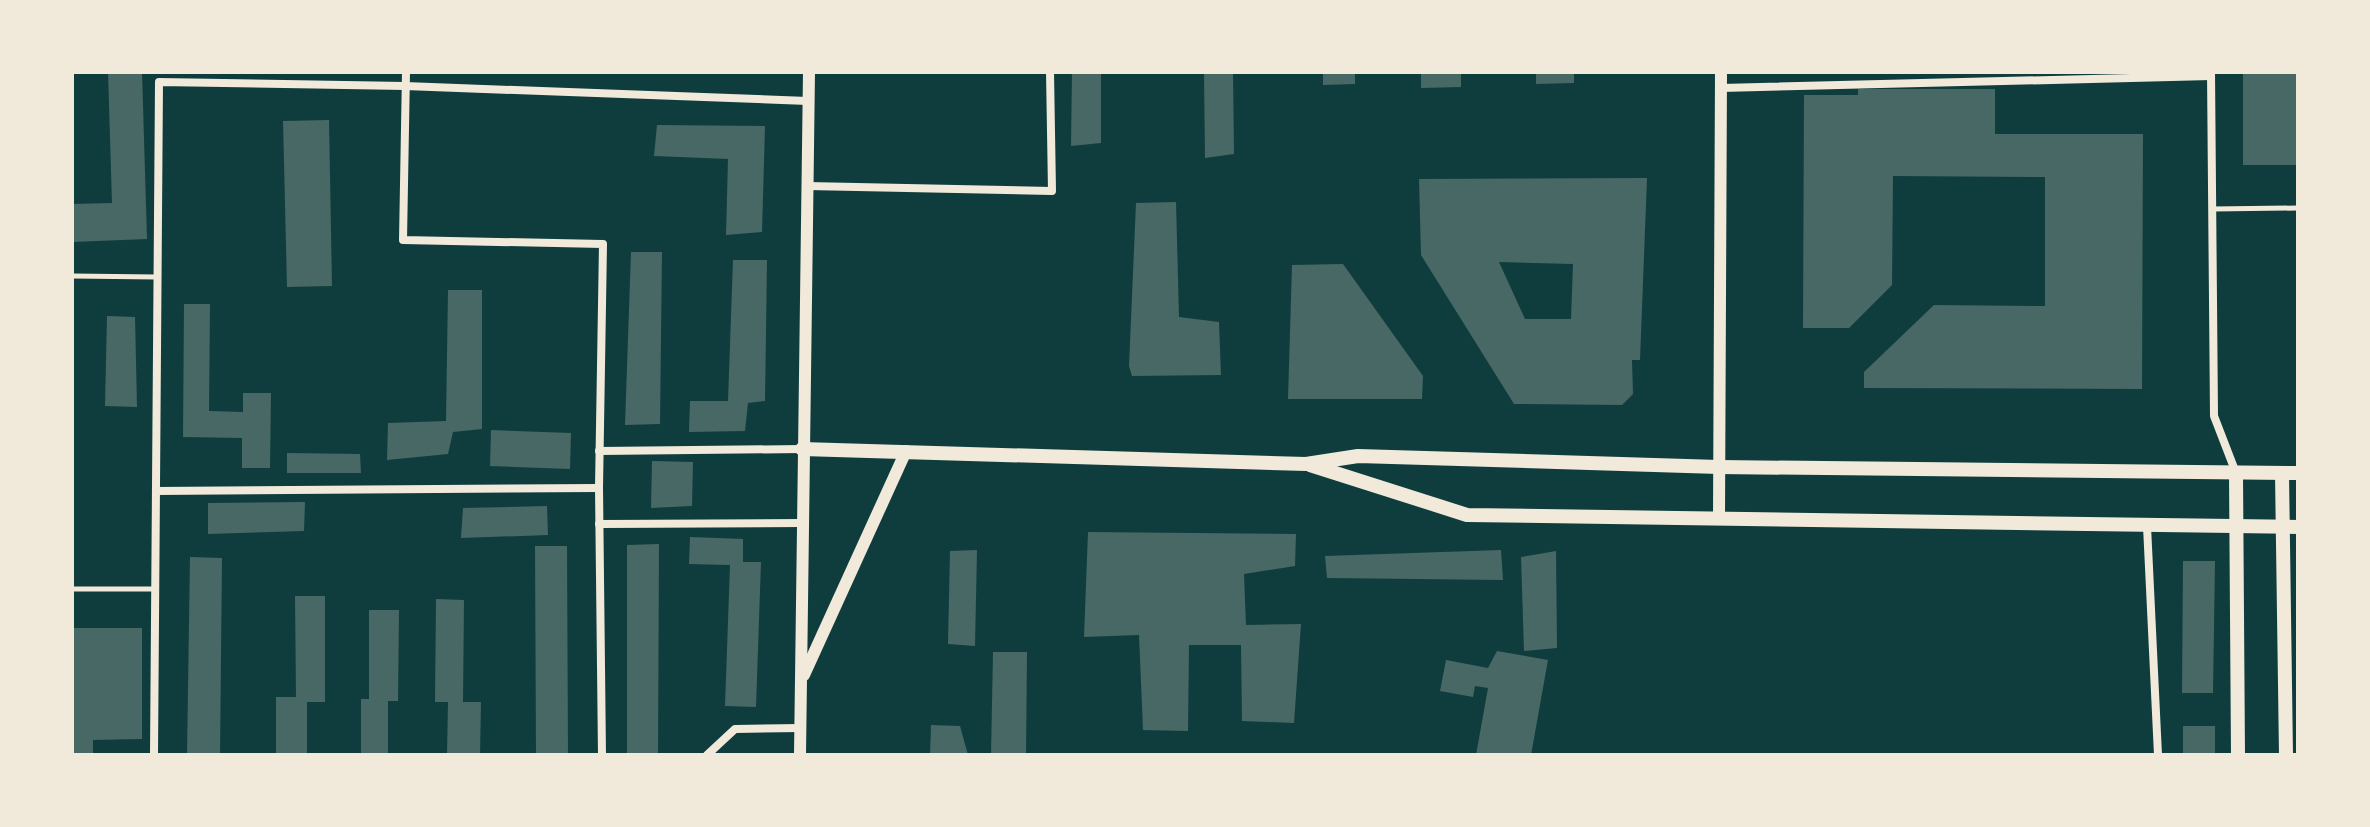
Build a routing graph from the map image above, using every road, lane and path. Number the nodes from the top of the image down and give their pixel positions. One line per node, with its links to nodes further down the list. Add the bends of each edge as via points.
1 (200, 72): 7 (street)
2 (406, 72): 8 (street)
3 (809, 72): 10 (street)
4 (1050, 72): 11 (street, via 1052,191)
5 (1721, 72): 9 (street)
6 (2211, 74): 9 (street); 13 (street)
7 (200, 83): 8 (street); 15 (street, via 159,82)
8 (405, 86): 10 (street); 17 (street, via 403,240 603,244)
9 (1721, 88): 20 (street)
10 (808, 101): 11 (street)
11 (807, 186): 16 (street)
12 (2298, 208): 13 (lane)
13 (2213, 209): 23 (street, via 2214,416)
14 (72, 276): 15 (lane)
15 (158, 277): 25 (street)
16 (802, 449): 17 (street); 18 (main road); 27 (street)
17 (599, 451): 24 (street)
18 (906, 451): 19 (main road); 35 (street)
19 (1306, 464): 20 (main road, via 1358,456); 26 (main road, via 1467,515)
20 (1719, 467): 23 (main road); 26 (street)
21 (2282, 473): 22 (main road); 23 (main road); 30 (main road)
22 (2298, 473)
23 (2236, 474): 32 (main road)
24 (599, 488): 25 (street); 28 (street)
25 (156, 491): 34 (street)
26 (1719, 518): 29 (main road)
27 (803, 523): 28 (street); 35 (street)
28 (599, 524): 38 (street)
29 (2147, 526): 32 (main road); 41 (street)
30 (2282, 527): 31 (main road); 32 (main road); 43 (main road)
31 (2298, 527)
32 (2236, 528): 42 (main road)
33 (72, 589): 34 (lane)
34 (155, 589): 37 (street)
35 (801, 682): 36 (street)
36 (800, 728): 39 (street, via 735,729); 40 (street)
37 (154, 755)
38 (602, 755)
39 (707, 755)
40 (800, 755)
41 (2158, 755)
42 (2238, 755)
43 (2286, 755)

